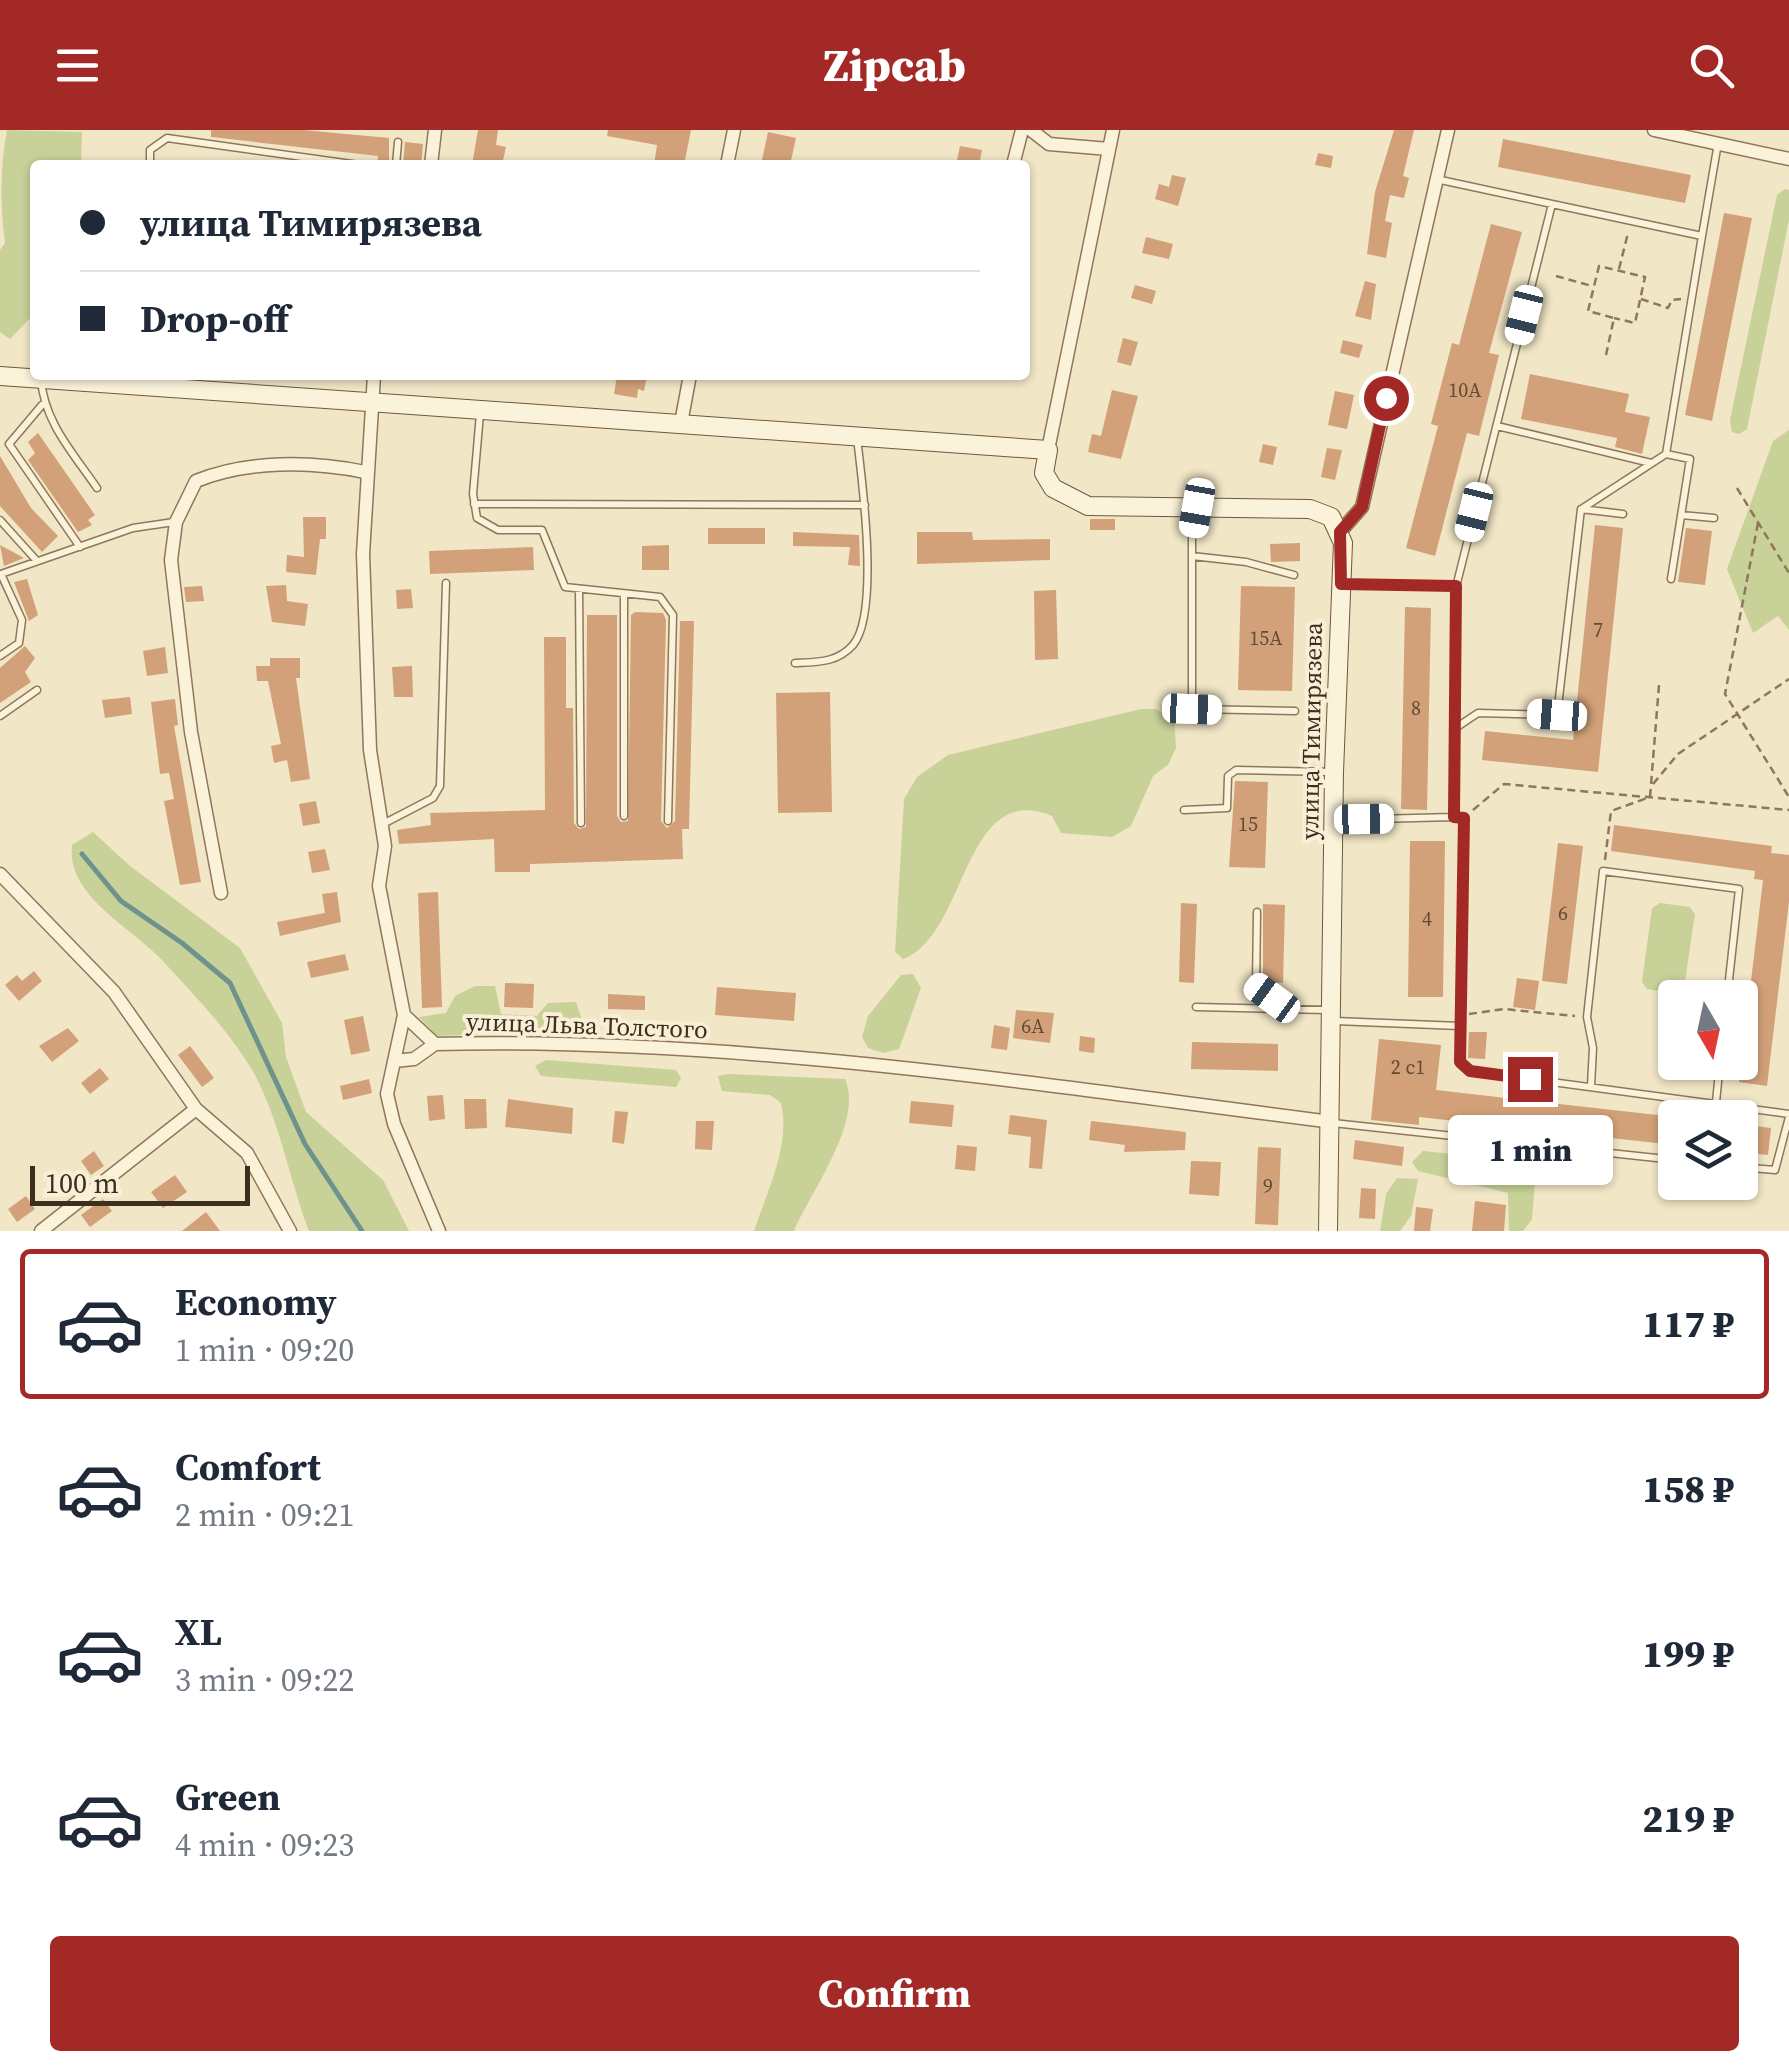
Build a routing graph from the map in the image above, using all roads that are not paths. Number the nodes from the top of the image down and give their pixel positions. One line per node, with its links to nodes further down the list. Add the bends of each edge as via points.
1 (435, 130): 15 (street)
2 (734, 130): 16 (street)
3 (1022, 130): 17 (street)
4 (1031, 130): 10 (street, via 1050,144)
5 (1113, 130): 10 (street)
6 (1448, 130): 18 (street)
7 (1654, 130): 8 (street)
8 (1710, 138): 11 (street); 20 (lane)
9 (398, 142): 14 (lane)
10 (1109, 148): 33 (street)
11 (1789, 158)
12 (150, 160): 13 (lane, via 150,150 167,138)
13 (323, 160)
14 (396, 160)
15 (432, 160)
16 (729, 160)
17 (1014, 160)
18 (1434, 178): 19 (lane); 47 (street, via 1362,507)
19 (1552, 204): 20 (lane); 31 (lane)
20 (1702, 236): 34 (lane)
21 (0, 376): 22 (street)
22 (30, 377)
23 (41, 380): 28 (lane)
24 (153, 380): 27 (street)
25 (373, 380): 27 (street)
26 (689, 380): 30 (street)
27 (370, 402): 29 (street); 36 (street)
28 (42, 405): 37 (lane); 48 (lane, via 9,444)
29 (481, 408): 30 (street); 38 (lane)
30 (682, 423): 32 (street)
31 (1496, 426): 35 (lane); 56 (lane)
32 (857, 437): 33 (street); 39 (lane)
33 (1048, 450): 40 (street, via 1044,472 1071,500)
34 (1666, 454): 35 (lane); 43 (lane, via 1690,459)
35 (1650, 464): 41 (lane)
36 (365, 472): 46 (street, via 326,464 226,469 196,481); 73 (street, via 370,750)
37 (96, 488)
38 (474, 504): 39 (lane); 58 (lane, via 477,518 498,530 542,530 565,587)
39 (865, 505): 61 (lane, via 866,603 859,635 827,662)
40 (1197, 508): 47 (street, via 1310,510 1330,517); 49 (lane)
41 (1581, 509): 42 (lane); 65 (lane, via 1557,715 1478,713)
42 (1623, 514)
43 (1681, 515): 44 (lane); 53 (lane)
44 (1714, 518)
45 (1, 519): 50 (lane)
46 (176, 522): 48 (lane, via 132,528); 75 (street, via 172,560 191,732)
47 (1340, 532): 55 (street, улица Тимирязева)
48 (80, 547): 50 (lane)
49 (1192, 556): 52 (lane); 63 (lane, via 1192,709)
50 (37, 561): 51 (lane)
51 (1, 574): 57 (lane)
52 (1294, 576)
53 (1671, 579)
54 (446, 583): 73 (lane, via 440,786 433,798)
55 (1341, 584): 56 (lane); 66 (street, улица Тимирязева)
56 (1456, 586): 65 (lane)
57 (4, 589): 60 (lane, via 22,620 20,642)
58 (579, 589): 59 (lane); 72 (lane)
59 (624, 594): 68 (lane); 71 (lane, via 660,596 673,614)
60 (0, 656)
61 (796, 664)
62 (37, 690): 64 (lane)
63 (1295, 712)
64 (0, 716)
65 (1456, 728): 69 (lane)
66 (1334, 772): 67 (lane, via 1236,770 1228,776 1227,808); 70 (street, улица Тимирязева)
67 (1184, 810)
68 (624, 816)
69 (1454, 817): 70 (lane); 82 (lane, via 1464,818)
70 (1333, 820): 81 (street, улица Тимирязева)
71 (668, 821)
72 (581, 822)
73 (382, 825): 80 (street, via 379,886)
74 (0, 874): 87 (street, via 114,992)
75 (220, 893)
76 (1257, 912): 79 (lane, via 1256,986)
77 (1729, 980): 85 (lane, via 1739,889 1603,871 1587,1017 1594,1048)
78 (1196, 1007): 79 (lane)
79 (1289, 1010): 81 (lane)
80 (404, 1015): 83 (street, улица Льва Толстого); 84 (street)
81 (1333, 1015): 82 (lane); 90 (street, улица Тимирязева)
82 (1460, 1026): 85 (lane, via 1460,1062 1470,1071)
83 (435, 1044): 84 (street, via 414,1059); 90 (street, улица Льва Толстого, via 518,1042 840,1059)
84 (394, 1061): 95 (street, via 387,1094 394,1124)
85 (1591, 1086): 86 (lane)
86 (1700, 1100)
87 (196, 1109): 93 (street); 94 (street, via 248,1153)
88 (1758, 1109): 89 (lane)
89 (1789, 1115): 92 (lane, via 1775,1170)
90 (1332, 1122): 91 (lane); 96 (street, улица Тимирязева)
91 (1658, 1158)
92 (1758, 1169)
93 (41, 1231)
94 (290, 1231)
95 (439, 1231)
96 (1328, 1231)

